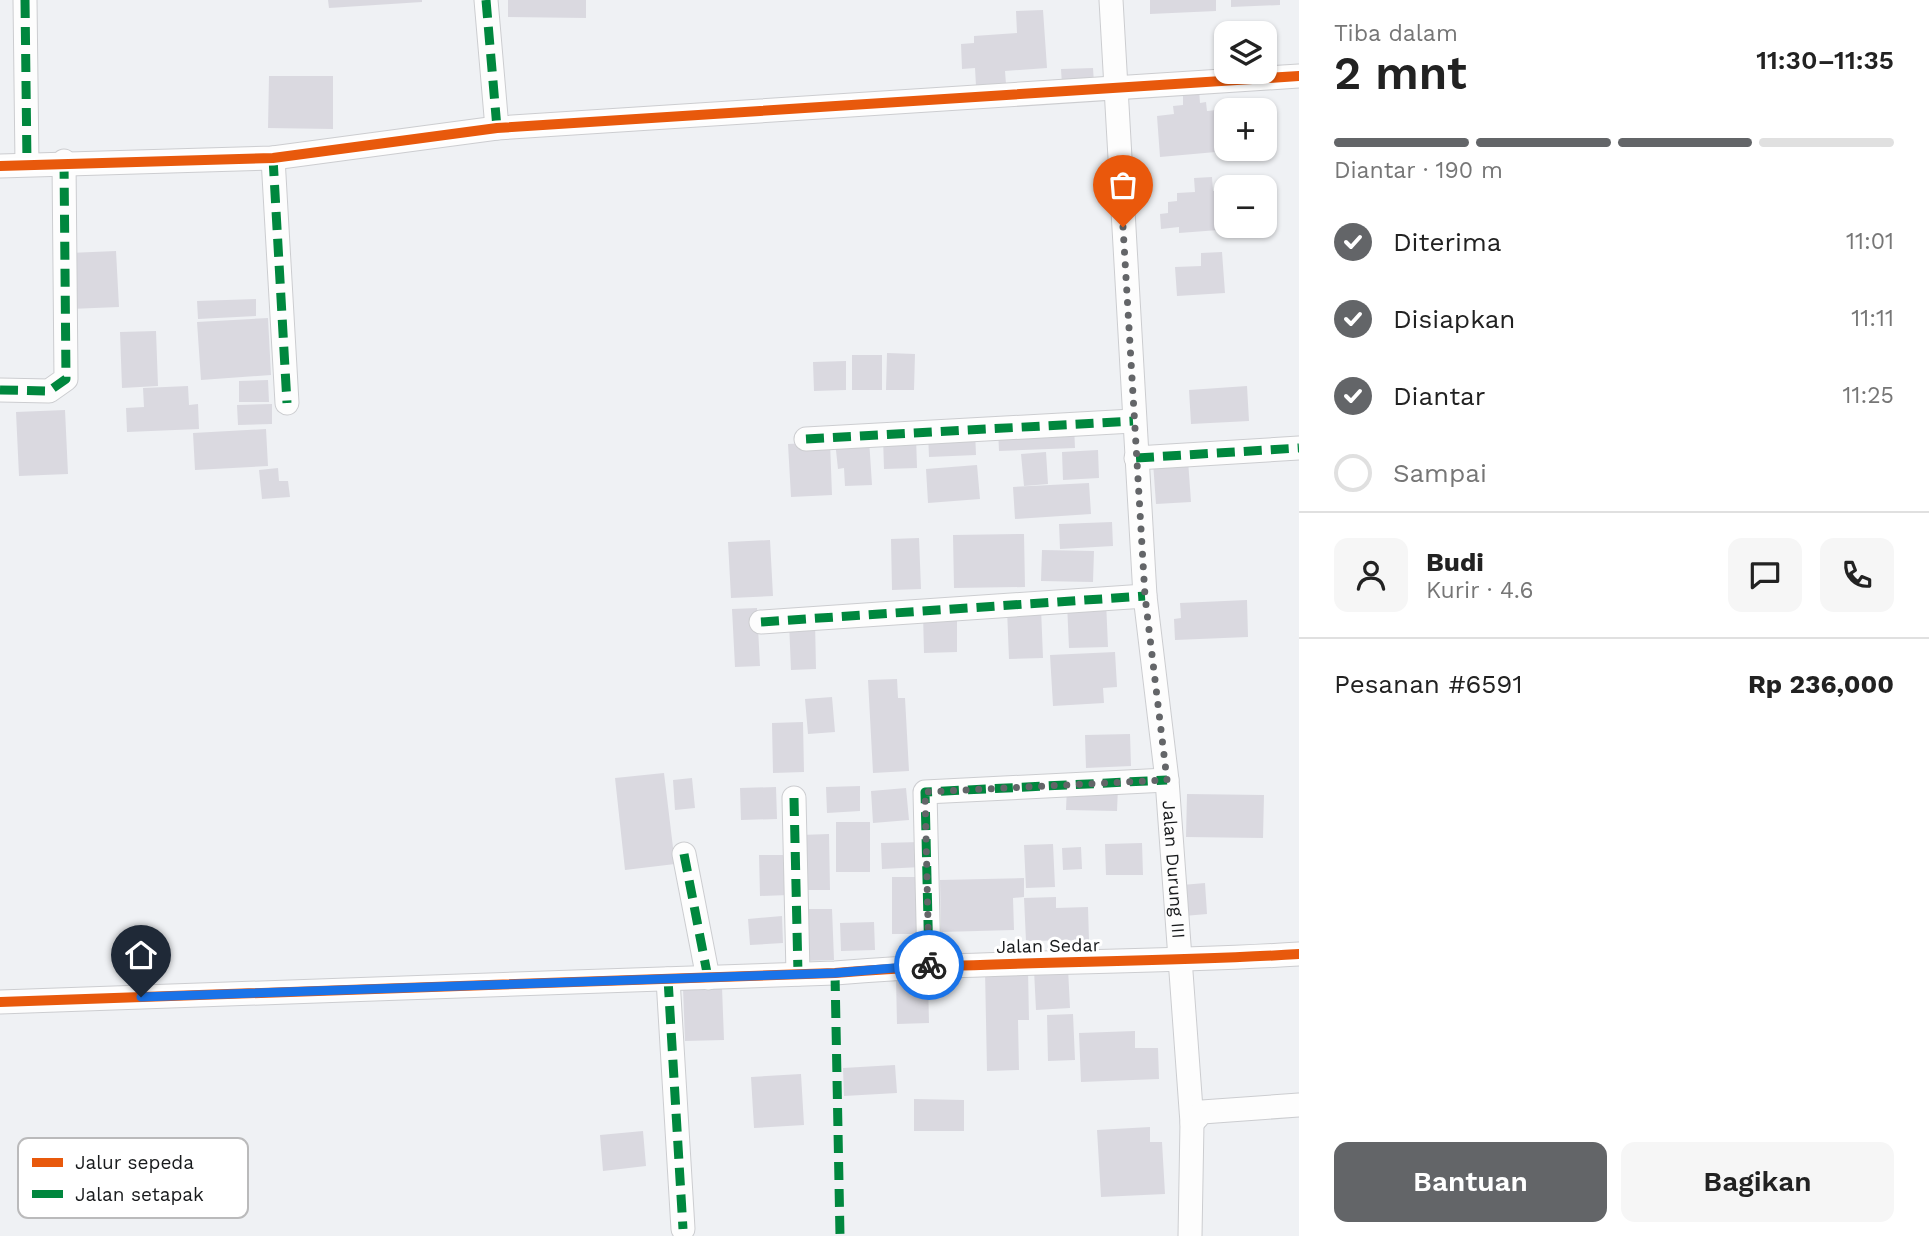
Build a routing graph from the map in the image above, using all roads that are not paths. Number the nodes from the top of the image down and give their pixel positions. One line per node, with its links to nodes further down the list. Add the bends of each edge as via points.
1 (25, 0): 9 (street)
2 (486, 0): 6 (street)
3 (1111, 0): 5 (street, Jalan Durung III)
4 (1299, 76): 5 (street)
5 (1116, 88): 6 (street); 13 (street, Jalan Durung III)
6 (497, 128): 7 (street)
7 (274, 158): 8 (street); 12 (street)
8 (64, 161): 9 (street); 11 (street, via 66,379 49,391)
9 (27, 164): 10 (street)
10 (0, 166)
11 (0, 390)
12 (287, 403)
13 (1133, 421): 14 (street); 16 (street, Jalan Durung III)
14 (806, 439)
15 (1299, 448): 16 (street)
16 (1136, 458): 17 (street, Jalan Durung III)
17 (1145, 596): 18 (street); 19 (street, Jalan Durung III)
18 (761, 622)
19 (1167, 780): 23 (street, Jalan Durung III); 24 (street, via 925,792)
20 (794, 798): 25 (street)
21 (684, 854): 26 (street)
22 (1299, 954): 23 (street, Jalan Sedar)
23 (1180, 962): 24 (street, Jalan Sedar); 30 (street, Jalan Durung III)
24 (929, 965): 25 (street, Jalan Sedar)
25 (798, 974): 26 (street, Jalan Sedar)
26 (708, 978): 27 (street, Jalan Sedar)
27 (668, 979): 28 (street, Jalan Sedar); 31 (street)
28 (0, 1002)
29 (1299, 1105): 30 (street, via 1202,1112)
30 (1192, 1122): 32 (street, Jalan Durung III)
31 (683, 1230)
32 (1190, 1236)

